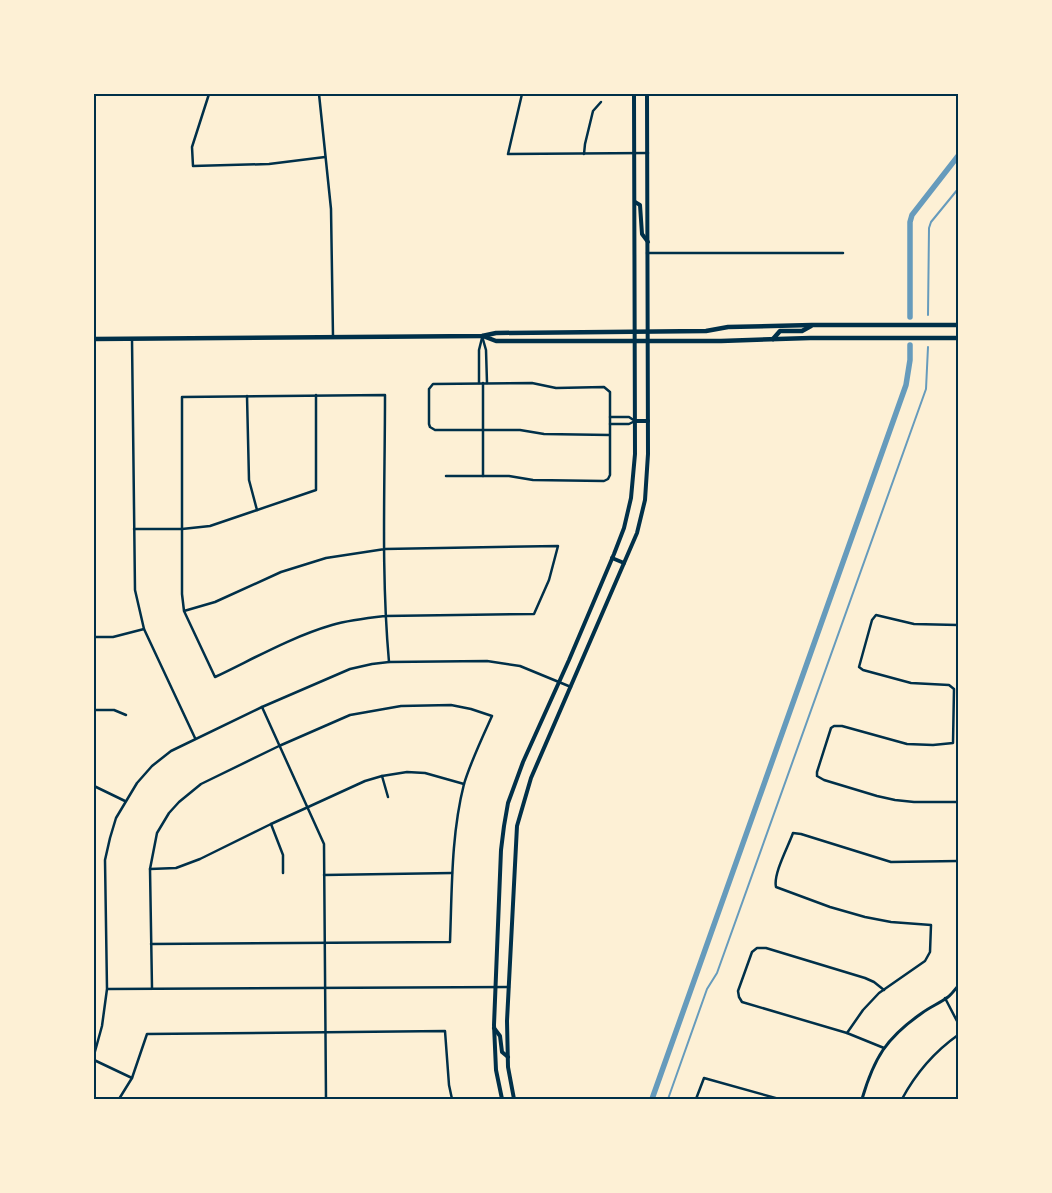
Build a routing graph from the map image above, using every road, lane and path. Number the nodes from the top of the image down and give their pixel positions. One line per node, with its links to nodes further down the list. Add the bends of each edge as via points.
1 (209, 94): 10 (street, via 192,147 193,166 269,164)
2 (319, 94): 10 (street)
3 (522, 94): 9 (street, via 508,154)
4 (634, 94): 7 (main road)
5 (647, 94): 8 (main road)
6 (601, 102): 9 (street, via 593,111)
7 (635, 153): 8 (street); 9 (street); 11 (main road)
8 (648, 153): 12 (main road)
9 (584, 154)
10 (325, 157): 20 (street, via 331,209)
11 (635, 202): 12 (main road, via 640,205 642,234); 18 (main road)
12 (648, 242): 13 (main road)
13 (648, 253): 14 (street); 17 (main road)
14 (843, 253)
15 (812, 325): 16 (main road); 17 (main road); 23 (main road, via 802,331 780,332)
16 (958, 325)
17 (648, 331): 18 (main road); 26 (main road)
18 (636, 332): 19 (main road, via 496,333); 25 (main road)
19 (482, 336): 20 (main road); 25 (main road, via 496,341); 27 (street, via 479,350); 27 (street, via 486,350)
20 (334, 338): 22 (main road)
21 (958, 338): 23 (main road)
22 (132, 339): 24 (main road); 39 (street)
23 (773, 339): 26 (main road)
24 (94, 340)
25 (635, 341): 26 (main road); 31 (main road)
26 (647, 341): 32 (main road)
27 (483, 383): 30 (street, via 607,388 610,392); 34 (street); 34 (street, via 435,384 429,389 429,424 432,429)
28 (316, 395): 29 (street); 38 (street, via 316,490); 41 (street, via 385,395)
29 (247, 396): 38 (street, via 249,480); 40 (street, via 182,396)
30 (610, 417): 31 (street, via 629,417); 33 (street)
31 (635, 421): 32 (main road); 33 (street); 42 (main road, via 631,498)
32 (648, 421): 43 (main road, via 645,500 637,533)
33 (610, 424): 35 (street)
34 (483, 430): 35 (street); 37 (street)
35 (610, 434): 37 (street, via 610,475 604,481)
36 (446, 476): 37 (street)
37 (483, 476)
38 (257, 510): 40 (street, via 210,526)
39 (134, 529): 40 (street); 47 (street, via 135,590)
40 (182, 529): 44 (street)
41 (385, 549): 44 (street, via 326,558 281,572 215,602); 45 (street); 45 (street, via 558,546 550,580 534,614)
42 (612, 558): 43 (main road); 50 (main road)
43 (624, 563): 51 (main road)
44 (184, 612): 45 (street, via 215,677 301,636 361,619)
45 (385, 616): 49 (street)
46 (958, 625): 62 (street, via 914,624 876,615 859,667 911,683 949,685 954,689 953,742 907,744 834,726 817,776 877,796 914,802)
47 (144, 629): 48 (street, via 113,637); 55 (street)
48 (94, 637)
49 (389, 662): 50 (street, via 488,661 520,666); 52 (street, via 350,669)
50 (559, 682): 51 (street); 74 (main road, via 508,803)
51 (571, 687): 75 (main road, via 531,778 517,826)
52 (262, 707): 55 (street); 56 (street)
53 (94, 710): 54 (street, via 114,710)
54 (126, 715)
55 (195, 738): 61 (street, via 152,766 136,783)
56 (279, 746): 58 (street, via 339,719 382,708 450,705 470,709 492,716); 63 (street); 66 (street, via 201,784 179,802 157,832)
57 (382, 776): 58 (street, via 425,773); 60 (street); 63 (street)
58 (464, 784): 68 (street)
59 (94, 786): 61 (street)
60 (388, 798)
61 (126, 801): 77 (street, via 116,818 105,860)
62 (958, 802)
63 (308, 807): 64 (street); 69 (street, via 324,844)
64 (271, 824): 66 (street, via 176,868); 67 (street, via 283,855)
65 (958, 861): 78 (street, via 891,862 793,833 776,887 856,914 891,922 931,925 930,952 925,961)
66 (150, 869): 71 (street)
67 (283, 873)
68 (453, 874): 69 (street); 70 (street, via 450,942)
69 (324, 875): 70 (street)
70 (324, 942): 71 (street); 73 (street)
71 (151, 944): 76 (street)
72 (958, 986): 79 (street)
73 (324, 987): 74 (street); 76 (street); 82 (street)
74 (496, 987): 75 (street); 81 (main road)
75 (508, 987): 87 (main road)
76 (152, 988): 77 (street)
77 (107, 989): 86 (street)
78 (884, 990): 83 (street, via 863,1010); 83 (street, via 865,978 766,948 752,952 738,991 742,1002)
79 (945, 998): 80 (street); 85 (street, via 898,1031)
80 (958, 1023)
81 (494, 1028): 87 (main road, via 500,1036 502,1052); 94 (main road, via 496,1070)
82 (324, 1032): 89 (street, via 147,1034); 91 (street); 93 (street, via 445,1031)
83 (847, 1033): 85 (street)
84 (958, 1035): 99 (street, via 924,1064)
85 (884, 1048): 98 (street, via 870,1072)
86 (94, 1055)
87 (508, 1057): 95 (main road)
88 (94, 1060): 89 (street)
89 (132, 1078): 90 (street)
90 (119, 1099)
91 (326, 1099)
92 (357, 1099): 93 (street)
93 (452, 1099)
94 (503, 1099)
95 (514, 1099)
96 (696, 1099): 97 (street, via 704,1078)
97 (779, 1099)
98 (862, 1099)
99 (902, 1099)

